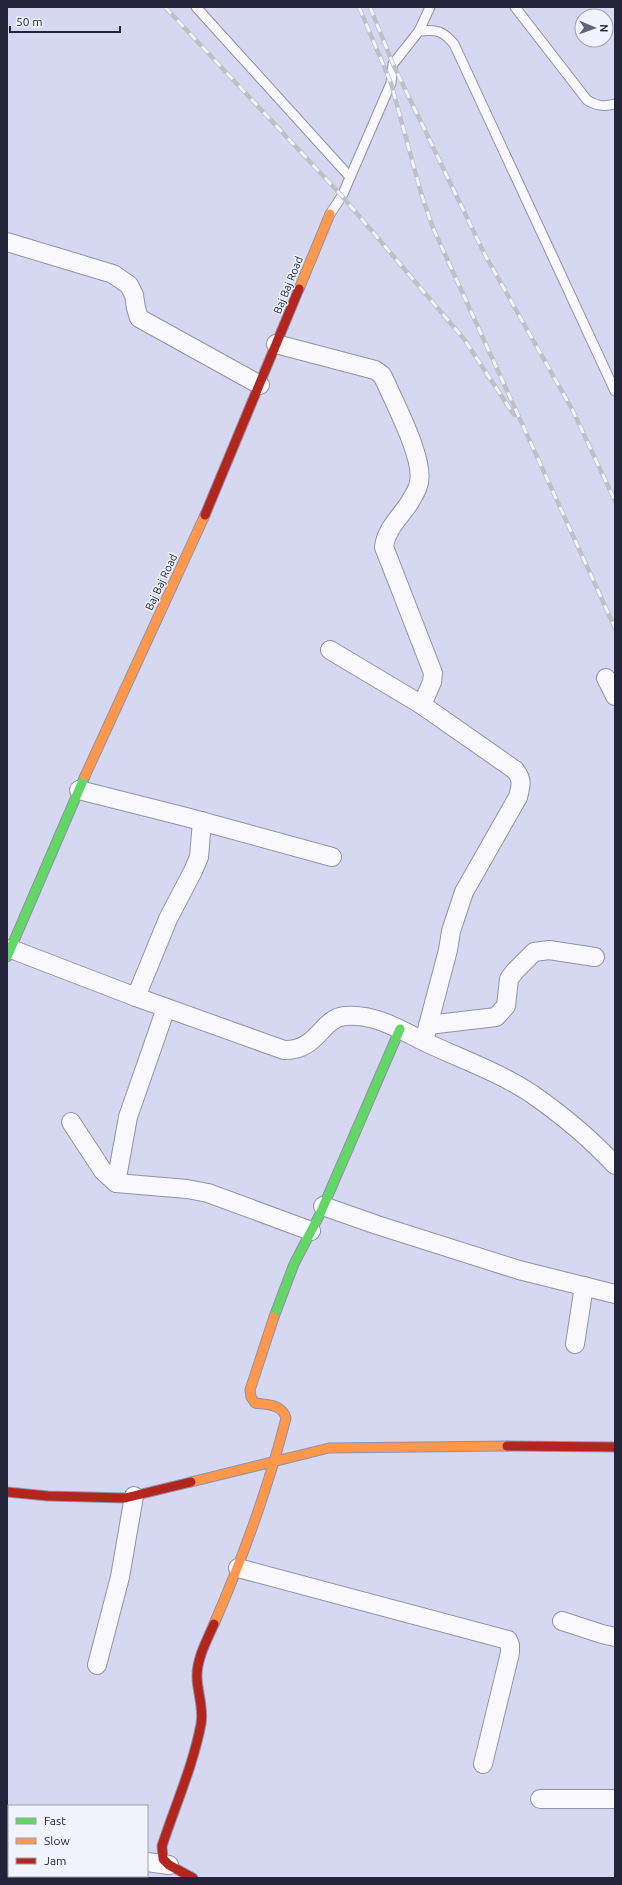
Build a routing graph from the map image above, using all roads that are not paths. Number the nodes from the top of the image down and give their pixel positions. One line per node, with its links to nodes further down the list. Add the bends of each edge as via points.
1 (196, 7): 6 (lane)
2 (430, 7): 4 (lane)
3 (515, 7): 5 (lane, via 587,100 599,106)
4 (419, 31): 6 (lane, via 393,64 391,83); 11 (lane, via 445,33 454,44)
5 (615, 104)
6 (350, 177): 7 (lane)
7 (330, 214): 9 (street, Baj Baj Road)
8 (7, 242): 10 (street, via 113,274 129,285 139,318)
9 (276, 344): 10 (street, Baj Baj Road); 15 (street, via 376,370 386,383 414,449 420,482 387,534 384,547 433,674)
10 (260, 385): 16 (street, Baj Baj Road, via 218,487)
11 (615, 391)
12 (330, 650): 15 (street)
13 (606, 678): 14 (street)
14 (615, 696)
15 (422, 705): 24 (street, via 515,770 521,777 522,784 518,797 464,892 451,931)
16 (79, 790): 17 (street); 19 (street, Baj Baj Road)
17 (202, 821): 18 (street); 21 (street, via 199,857 168,919)
18 (332, 857)
19 (9, 953): 21 (street)
20 (595, 957): 24 (street, via 549,950 534,952 509,979 506,1006 496,1017)
21 (136, 997): 22 (street)
22 (166, 1008): 23 (street, via 284,1050 304,1048 334,1020 344,1016 372,1019); 27 (street, via 128,1117)
23 (400, 1029): 24 (street); 28 (street)
24 (426, 1033): 26 (street, via 531,1094 591,1140)
25 (71, 1122): 27 (street, via 103,1171)
26 (615, 1165)
27 (116, 1183): 29 (street, via 208,1193)
28 (323, 1206): 29 (street); 30 (street, via 519,1270)
29 (311, 1231): 34 (street, via 279,1301 250,1390 255,1403 279,1407 284,1411 286,1418)
30 (584, 1286): 31 (street); 32 (street)
31 (615, 1294)
32 (574, 1344)
33 (615, 1447): 34 (street, via 329,1448)
34 (275, 1461): 36 (street); 37 (street)
35 (7, 1492): 36 (street, via 48,1496)
36 (134, 1496): 40 (street, via 120,1577)
37 (238, 1568): 41 (street, via 508,1640 510,1653); 45 (street, via 203,1649 198,1667 201,1722 162,1846 163,1859)
38 (562, 1621): 39 (street)
39 (615, 1637)
40 (97, 1665)
41 (484, 1764)
42 (540, 1799): 43 (street)
43 (615, 1799)
44 (148, 1862): 45 (street)
45 (169, 1865): 46 (street)
46 (193, 1878)

